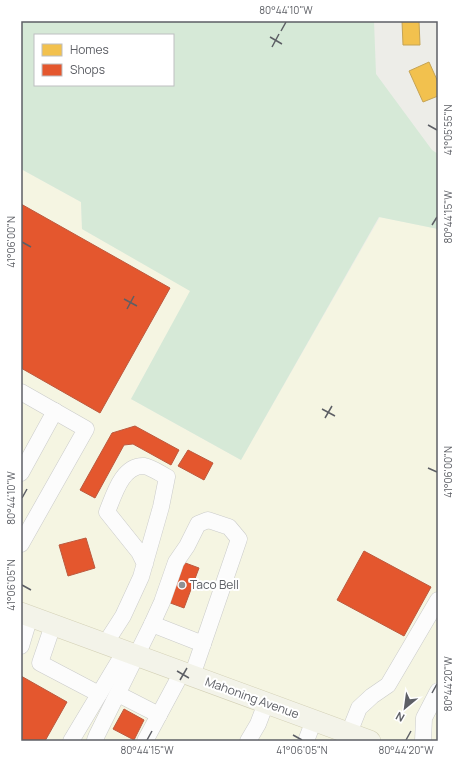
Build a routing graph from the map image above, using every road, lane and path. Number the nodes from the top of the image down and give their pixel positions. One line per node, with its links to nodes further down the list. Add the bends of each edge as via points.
1 (21, 392): 2 (street)
2 (55, 411): 3 (street); 4 (street, via 86,429)
3 (21, 473)
4 (21, 544)
5 (145, 564): 5 (street, via 167,477 146,466 133,467 123,477 107,512 139,552); 10 (street, via 123,616)
6 (438, 600): 23 (street, via 388,685 359,708)
7 (25, 615): 9 (main road, Mahoning Avenue); 12 (street)
8 (152, 624): 11 (street); 11 (street, via 176,562 198,524 208,520 229,527 239,539); 13 (street)
9 (53, 625): 10 (main road, Mahoning Avenue); 15 (street)
10 (106, 644): 13 (main road, Mahoning Avenue)
11 (203, 644): 16 (street)
12 (21, 646)
13 (131, 654): 16 (main road, Mahoning Avenue); 18 (street); 19 (street)
14 (21, 655): 15 (street)
15 (40, 663): 18 (street)
16 (187, 674): 20 (main road, Mahoning Avenue); 21 (street)
17 (438, 691): 31 (street, via 424,718)
18 (99, 694): 25 (street)
19 (118, 694): 21 (street); 24 (street)
20 (266, 703): 22 (main road, Mahoning Avenue); 28 (street)
21 (159, 715): 26 (street, via 149,721); 27 (street)
22 (314, 720): 23 (main road, Mahoning Avenue); 29 (street)
23 (349, 733): 30 (main road, Mahoning Avenue)
24 (100, 739)
25 (71, 741)
26 (139, 741)
27 (145, 741)
28 (248, 741)
29 (306, 741)
30 (369, 741)
31 (423, 741)

